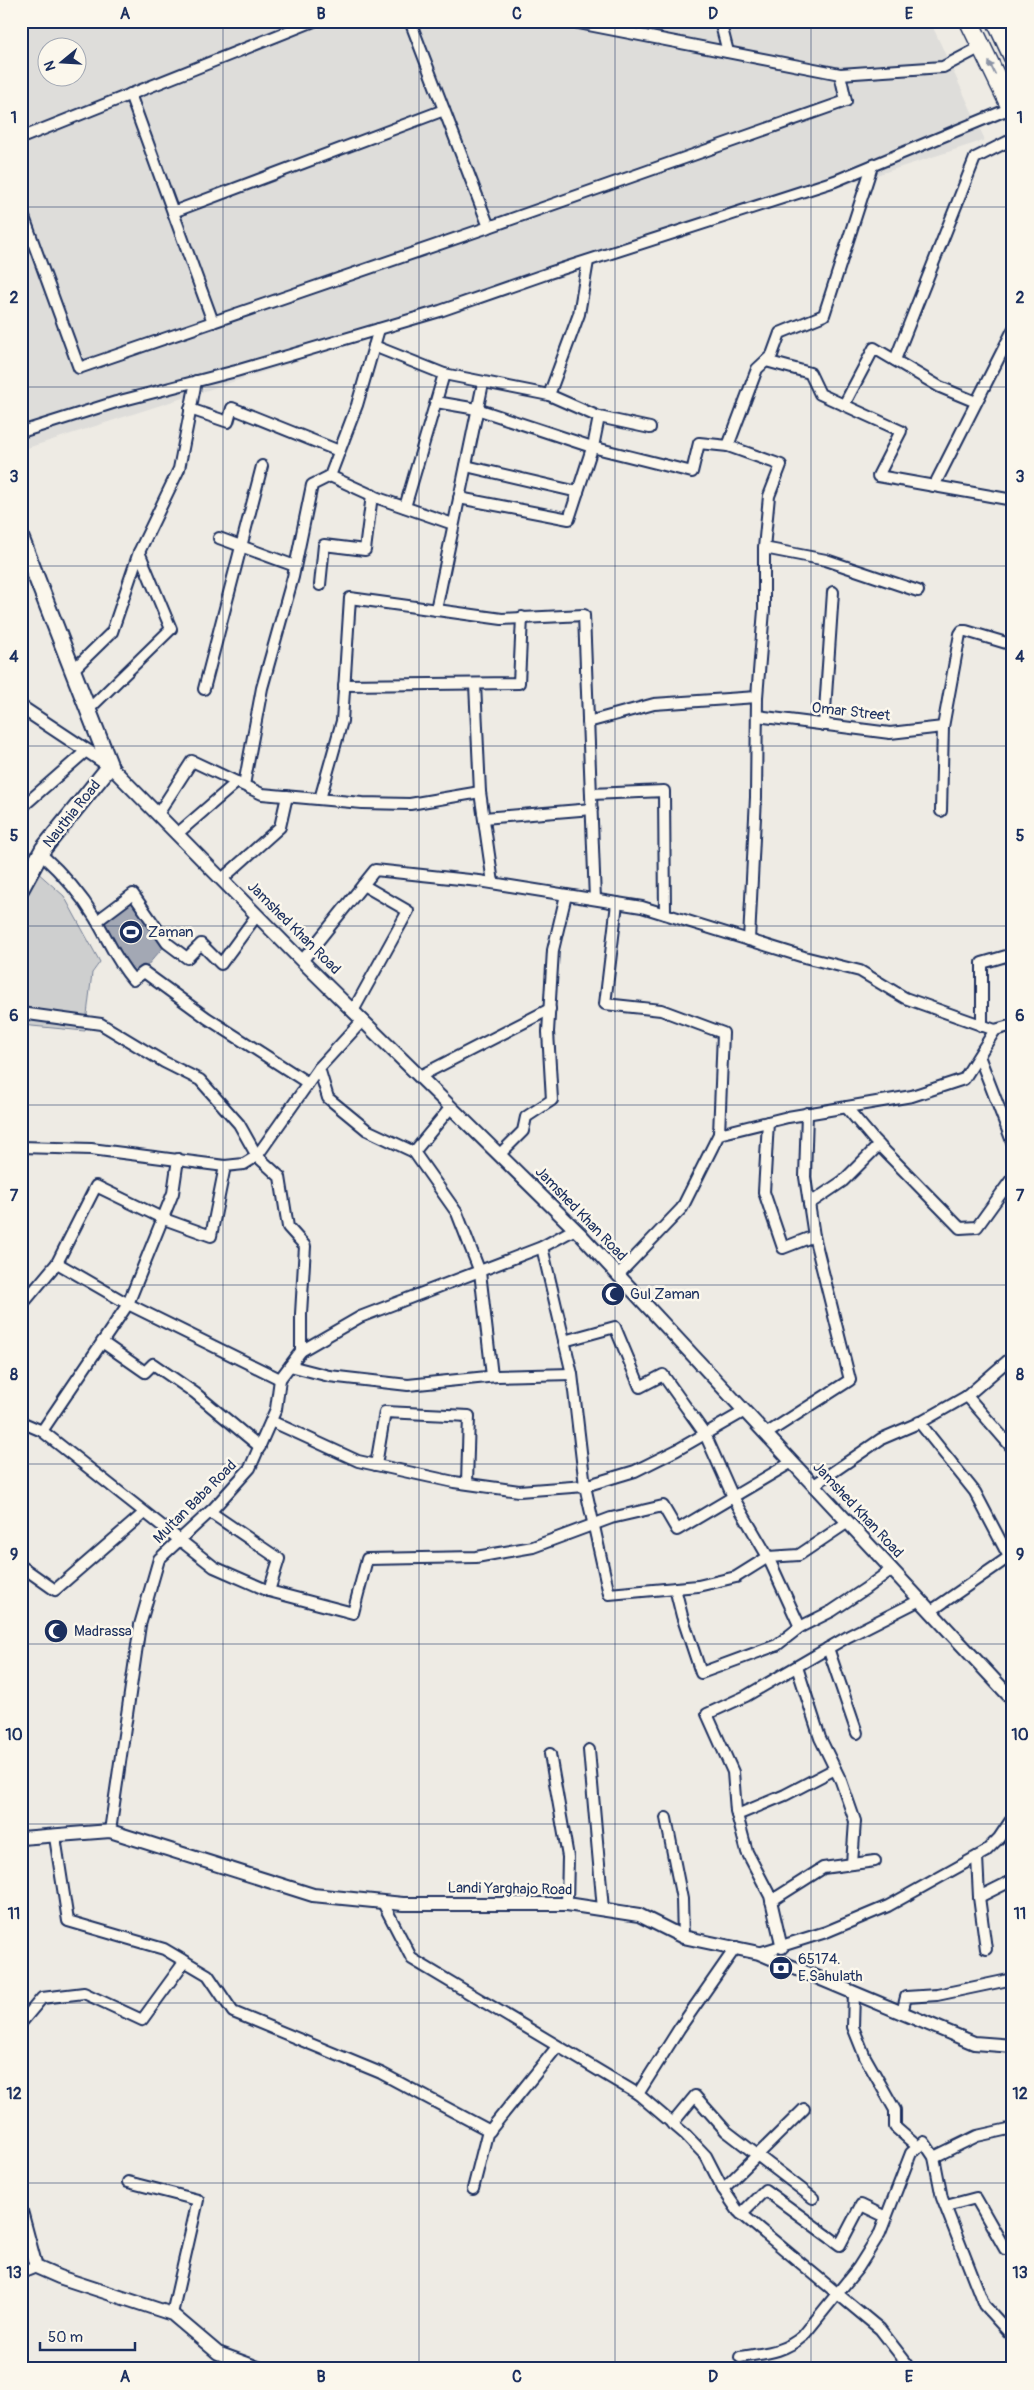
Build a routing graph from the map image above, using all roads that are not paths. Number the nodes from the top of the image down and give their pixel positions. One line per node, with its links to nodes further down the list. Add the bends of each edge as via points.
1 (314, 21): 11 (street)
2 (410, 21): 12 (street)
3 (568, 21): 8 (street)
4 (720, 21): 8 (street)
5 (969, 21): 7 (highway)
6 (996, 21): 9 (highway)
7 (981, 47): 10 (street, via 943,67); 13 (highway, one-way to 7)
8 (728, 52): 10 (street)
9 (1013, 57)
10 (840, 74): 19 (street, via 846,101)
11 (130, 94): 14 (street); 18 (street)
12 (444, 110): 18 (street); 19 (street)
13 (1012, 110): 16 (street)
14 (21, 138)
15 (1013, 139): 26 (street, via 975,158)
16 (872, 166): 20 (street); 25 (street, via 824,315 780,332 772,355)
17 (21, 209): 21 (street, via 79,368)
18 (173, 212): 21 (street)
19 (489, 227): 21 (street)
20 (588, 261): 22 (street, via 440,312); 30 (street, via 579,314)
21 (213, 322)
22 (379, 329): 24 (street); 28 (street)
23 (1013, 330): 32 (street)
24 (374, 346): 27 (street); 41 (street, via 357,405)
25 (766, 360): 33 (street, via 810,373 820,394); 39 (street, via 757,369)
26 (895, 360): 32 (street, via 940,387); 33 (street, via 874,348)
27 (444, 374): 29 (street); 31 (street)
28 (196, 381): 34 (street); 38 (street)
29 (483, 383): 30 (street); 35 (street)
30 (550, 395): 36 (street)
31 (436, 402): 35 (street); 50 (street)
32 (976, 402): 45 (street)
33 (844, 405): 45 (street, via 901,431 878,476)
34 (190, 409): 41 (street, via 228,422 232,408); 56 (street, via 179,469)
35 (477, 409): 40 (street); 43 (street)
36 (599, 417): 37 (street); 40 (street)
37 (650, 428)
38 (21, 432)
39 (728, 446): 40 (street, via 699,443 692,472); 55 (street, via 781,465 769,496)
40 (592, 447): 46 (street)
41 (339, 451): 44 (street)
42 (262, 466): 54 (street)
43 (466, 466): 46 (street); 48 (street)
44 (330, 476): 47 (street); 57 (street, via 312,485)
45 (934, 486): 49 (street)
46 (578, 492): 48 (street, via 569,519)
47 (372, 495): 50 (street); 58 (street, via 364,550 324,545)
48 (459, 498): 51 (street)
49 (1013, 500)
50 (405, 507): 51 (street)
51 (453, 524): 61 (street)
52 (21, 538): 64 (main road)
53 (220, 538): 54 (street)
54 (242, 546): 57 (street); 67 (street)
55 (764, 548): 59 (street, via 826,560); 68 (street, via 764,610)
56 (138, 552): 64 (street, via 112,632); 69 (street, via 171,629)
57 (295, 566): 77 (street)
58 (320, 585)
59 (918, 590)
60 (833, 592): 73 (street)
61 (436, 610): 62 (street, via 502,618); 66 (street, via 350,598)
62 (522, 617): 65 (street, via 519,683); 72 (street, via 584,615)
63 (1013, 645): 74 (street, via 962,631)
64 (73, 670): 69 (main road)
65 (476, 684): 66 (street); 78 (street)
66 (344, 685): 81 (street, via 342,721)
67 (204, 689)
68 (757, 696): 71 (street); 72 (street, via 654,704)
69 (88, 710): 76 (main road)
70 (23, 711): 75 (street, Jamshed Khan Road)
71 (757, 716): 73 (street, Omar Street); 99 (street)
72 (588, 722): 79 (street)
73 (824, 725): 74 (street, Omar Street, via 890,733)
74 (943, 727): 84 (street)
75 (86, 751): 76 (street, Jamshed Khan Road); 82 (street)
76 (110, 766): 85 (street, Jamshed Khan Road); 88 (main road, Nauthia Road)
77 (240, 784): 80 (street, via 262,794); 85 (street, via 192,761); 87 (street)
78 (480, 792): 81 (street, via 410,804); 86 (street)
79 (591, 794): 83 (street); 96 (street, via 664,791)
80 (287, 796): 81 (street); 89 (street, via 280,827)
81 (320, 799)
82 (21, 808)
83 (592, 809): 86 (street); 94 (street)
84 (941, 811)
85 (158, 814): 87 (street, Jamshed Khan Road)
86 (484, 818): 90 (street)
87 (177, 834): 89 (street, Jamshed Khan Road)
88 (41, 854): 92 (main road, Nauthia Road); 98 (street, via 64,874)
89 (222, 879): 97 (street, Jamshed Khan Road)
90 (493, 883): 91 (street, via 375,870); 93 (street)
91 (363, 885): 101 (street); 103 (street, via 408,911)
92 (21, 889)
93 (566, 895): 94 (street); 102 (street, via 553,950)
94 (595, 899): 95 (street)
95 (617, 903): 96 (street); 117 (street, via 605,1004 661,1010 723,1033)
96 (665, 914): 99 (street)
97 (257, 915): 98 (street, via 221,964 201,944 187,958 167,943 133,894); 101 (street, Jamshed Khan Road)
98 (97, 921): 112 (street, via 117,962 133,980 144,972 207,1018)
99 (749, 940): 107 (street, via 860,971 905,998)
100 (1013, 954): 107 (street, via 982,963)
101 (302, 961): 103 (street, Jamshed Khan Road)
102 (550, 1009): 111 (street); 122 (street, via 548,1032 552,1100 526,1117 523,1131)
103 (353, 1010): 105 (street, Jamshed Khan Road)
104 (21, 1013): 123 (street, via 101,1024 200,1080 239,1124)
105 (363, 1020): 110 (street); 111 (street, Jamshed Khan Road)
106 (1013, 1025): 108 (street)
107 (982, 1026): 108 (street)
108 (995, 1030): 109 (street)
109 (979, 1056): 114 (street, via 964,1079 912,1096); 118 (street)
110 (319, 1068): 112 (street); 121 (street, via 328,1098 367,1130)
111 (420, 1076): 113 (street, Jamshed Khan Road)
112 (308, 1083): 123 (street)
113 (451, 1107): 121 (street); 122 (street, Jamshed Khan Road)
114 (846, 1107): 115 (street); 119 (street)
115 (807, 1113): 116 (street); 127 (street, via 805,1178)
116 (768, 1122): 117 (street); 130 (street, via 764,1192 784,1248)
117 (719, 1134): 134 (street, via 682,1208)
118 (1013, 1144)
119 (879, 1145): 126 (street, via 960,1228 978,1227); 127 (street, via 843,1181)
120 (21, 1147): 124 (street, via 91,1149)
121 (414, 1152): 133 (street, via 457,1213)
122 (499, 1154): 129 (street, Jamshed Khan Road)
123 (257, 1156): 125 (street, via 244,1164); 139 (street, via 280,1177 288,1227 305,1246)
124 (178, 1159): 125 (street); 128 (street, via 173,1193)
125 (225, 1166): 128 (street, via 212,1236)
126 (1013, 1177)
127 (809, 1204): 130 (street)
128 (164, 1218): 132 (street, via 96,1186); 135 (street)
129 (575, 1229): 131 (street, Multan Baba Road); 134 (street, Jamshed Khan Road)
130 (814, 1236): 152 (street, via 850,1380)
131 (542, 1247): 133 (street, Multan Baba Road); 137 (street)
132 (57, 1263): 135 (street); 136 (street)
133 (480, 1272): 139 (street, Multan Baba Road, via 360,1317); 143 (street)
134 (618, 1275): 146 (street, Jamshed Khan Road)
135 (128, 1304): 138 (street); 144 (street)
136 (21, 1306)
137 (564, 1341): 142 (street); 151 (street, via 615,1327 640,1388 663,1375)
138 (102, 1342): 150 (street); 153 (street, via 144,1372 153,1364 195,1393)
139 (301, 1351): 141 (street, Multan Baba Road)
140 (1013, 1356): 145 (street)
141 (290, 1366): 143 (street, via 329,1376 408,1385); 144 (street, Multan Baba Road)
142 (572, 1374): 143 (street); 159 (street)
143 (492, 1376)
144 (280, 1379): 147 (street, Multan Baba Road)
145 (966, 1396): 149 (street); 154 (street)
146 (745, 1411): 151 (street); 152 (street, Jamshed Khan Road)
147 (271, 1421): 153 (street, Multan Baba Road); 156 (street, via 358,1461)
148 (21, 1422): 150 (street)
149 (919, 1422): 158 (street, via 881,1439); 172 (street, via 976,1492 1009,1557)
150 (42, 1431): 162 (street)
151 (705, 1434): 159 (street, via 635,1471); 160 (street)
152 (766, 1434): 155 (street, Jamshed Khan Road)
153 (260, 1447): 161 (street, Multan Baba Road, via 250,1468)
154 (1013, 1448)
155 (792, 1462): 158 (street, Jamshed Khan Road); 160 (street)
156 (376, 1465): 157 (street); 157 (street, via 385,1412 469,1416)
157 (466, 1484): 159 (street, via 519,1491)
158 (814, 1485): 163 (street, Jamshed Khan Road)
159 (585, 1486): 164 (street)
160 (733, 1497): 164 (street, via 678,1530 663,1506); 166 (street)
161 (210, 1512): 165 (street, Multan Baba Road); 170 (street, via 279,1559)
162 (144, 1513): 165 (street); 167 (street, via 54,1590)
163 (848, 1522): 166 (street, via 799,1555); 168 (street, Jamshed Khan Road)
164 (593, 1525): 169 (street, via 609,1594); 170 (street, via 533,1548 476,1557 367,1559 353,1613)
165 (178, 1541): 170 (street, via 214,1567); 184 (street, Multan Baba Road, via 159,1559 140,1625)
166 (768, 1558): 169 (street, via 736,1577); 173 (street)
167 (21, 1566)
168 (892, 1569): 171 (street, Jamshed Khan Road); 173 (street, via 839,1607)
169 (675, 1588): 173 (street, via 701,1673 777,1645)
170 (269, 1591)
171 (920, 1600): 172 (street, Jamshed Khan Road); 174 (street)
172 (930, 1611): 176 (street, Jamshed Khan Road)
173 (800, 1627)
174 (828, 1648): 175 (street); 177 (street)
175 (797, 1667): 180 (street, via 820,1738); 181 (street, via 707,1714 733,1772)
176 (1013, 1700)
177 (856, 1733)
178 (589, 1750): 195 (street)
179 (550, 1754): 194 (street, via 568,1857)
180 (835, 1769): 181 (street); 189 (street, via 855,1821)
181 (737, 1815): 192 (street, via 747,1852)
182 (1013, 1816): 187 (street, via 1000,1838)
183 (666, 1818): 196 (street, via 682,1899)
184 (110, 1831): 185 (street, Landi Yarghajo Road); 193 (street, Landi Yarghajo Road, via 313,1895)
185 (55, 1837): 186 (street, Landi Yarghajo Road); 201 (street, via 68,1922 164,1949)
186 (21, 1838)
187 (977, 1856): 191 (street); 198 (street, via 888,1906)
188 (875, 1861): 189 (street)
189 (852, 1864): 192 (street, via 824,1868)
190 (1013, 1880): 191 (street)
191 (980, 1896): 199 (street)
192 (771, 1901): 198 (street)
193 (383, 1903): 194 (street, Landi Yarghajo Road); 207 (street, via 412,1959)
194 (567, 1904): 195 (street, Landi Yarghajo Road)
195 (603, 1910): 196 (street, Landi Yarghajo Road, via 639,1914)
196 (683, 1937): 197 (street, Landi Yarghajo Road)
197 (736, 1947): 200 (street, Landi Yarghajo Road); 208 (street)
198 (782, 1948): 200 (street)
199 (986, 1949)
200 (759, 1953): 203 (street, Landi Yarghajo Road)
201 (184, 1962): 205 (street, via 142,2020 84,1993 42,1998); 212 (street, via 208,1975 233,2012 381,2073)
202 (1013, 1979): 204 (street, via 936,1996 906,1996)
203 (854, 1993): 204 (street, Landi Yarghajo Road); 213 (street, via 853,2027 895,2110 895,2127)
204 (902, 2013): 206 (street, Landi Yarghajo Road, via 974,2043)
205 (21, 2023)
206 (1013, 2046)
207 (557, 2047): 208 (street); 212 (street)
208 (638, 2094): 210 (street)
209 (804, 2109): 214 (street)
210 (672, 2124): 214 (street, via 695,2096 726,2131); 218 (street, via 711,2162)
211 (1013, 2128): 215 (street, via 977,2136)
212 (490, 2131): 217 (street)
213 (918, 2147): 215 (street, via 924,2142); 223 (street, via 912,2153)
214 (755, 2155): 218 (street); 219 (street)
215 (934, 2158): 220 (street)
216 (128, 2182): 228 (street, via 198,2200)
217 (473, 2188)
218 (723, 2189): 222 (street)
219 (813, 2198)
220 (946, 2206): 224 (street, via 976,2198 1006,2249); 229 (street, via 984,2305)
221 (21, 2211): 225 (street)
222 (741, 2214): 223 (street, via 765,2190 840,2245 860,2205); 227 (street)
223 (886, 2217): 227 (street, via 880,2233)
224 (1013, 2247)
225 (36, 2268): 226 (street); 228 (street)
226 (21, 2273)
227 (838, 2294): 230 (street, via 792,2345 780,2351); 232 (street, via 880,2329)
228 (172, 2314): 231 (street, via 218,2353)
229 (1013, 2338)
230 (740, 2357)
231 (261, 2369)
232 (910, 2369)

